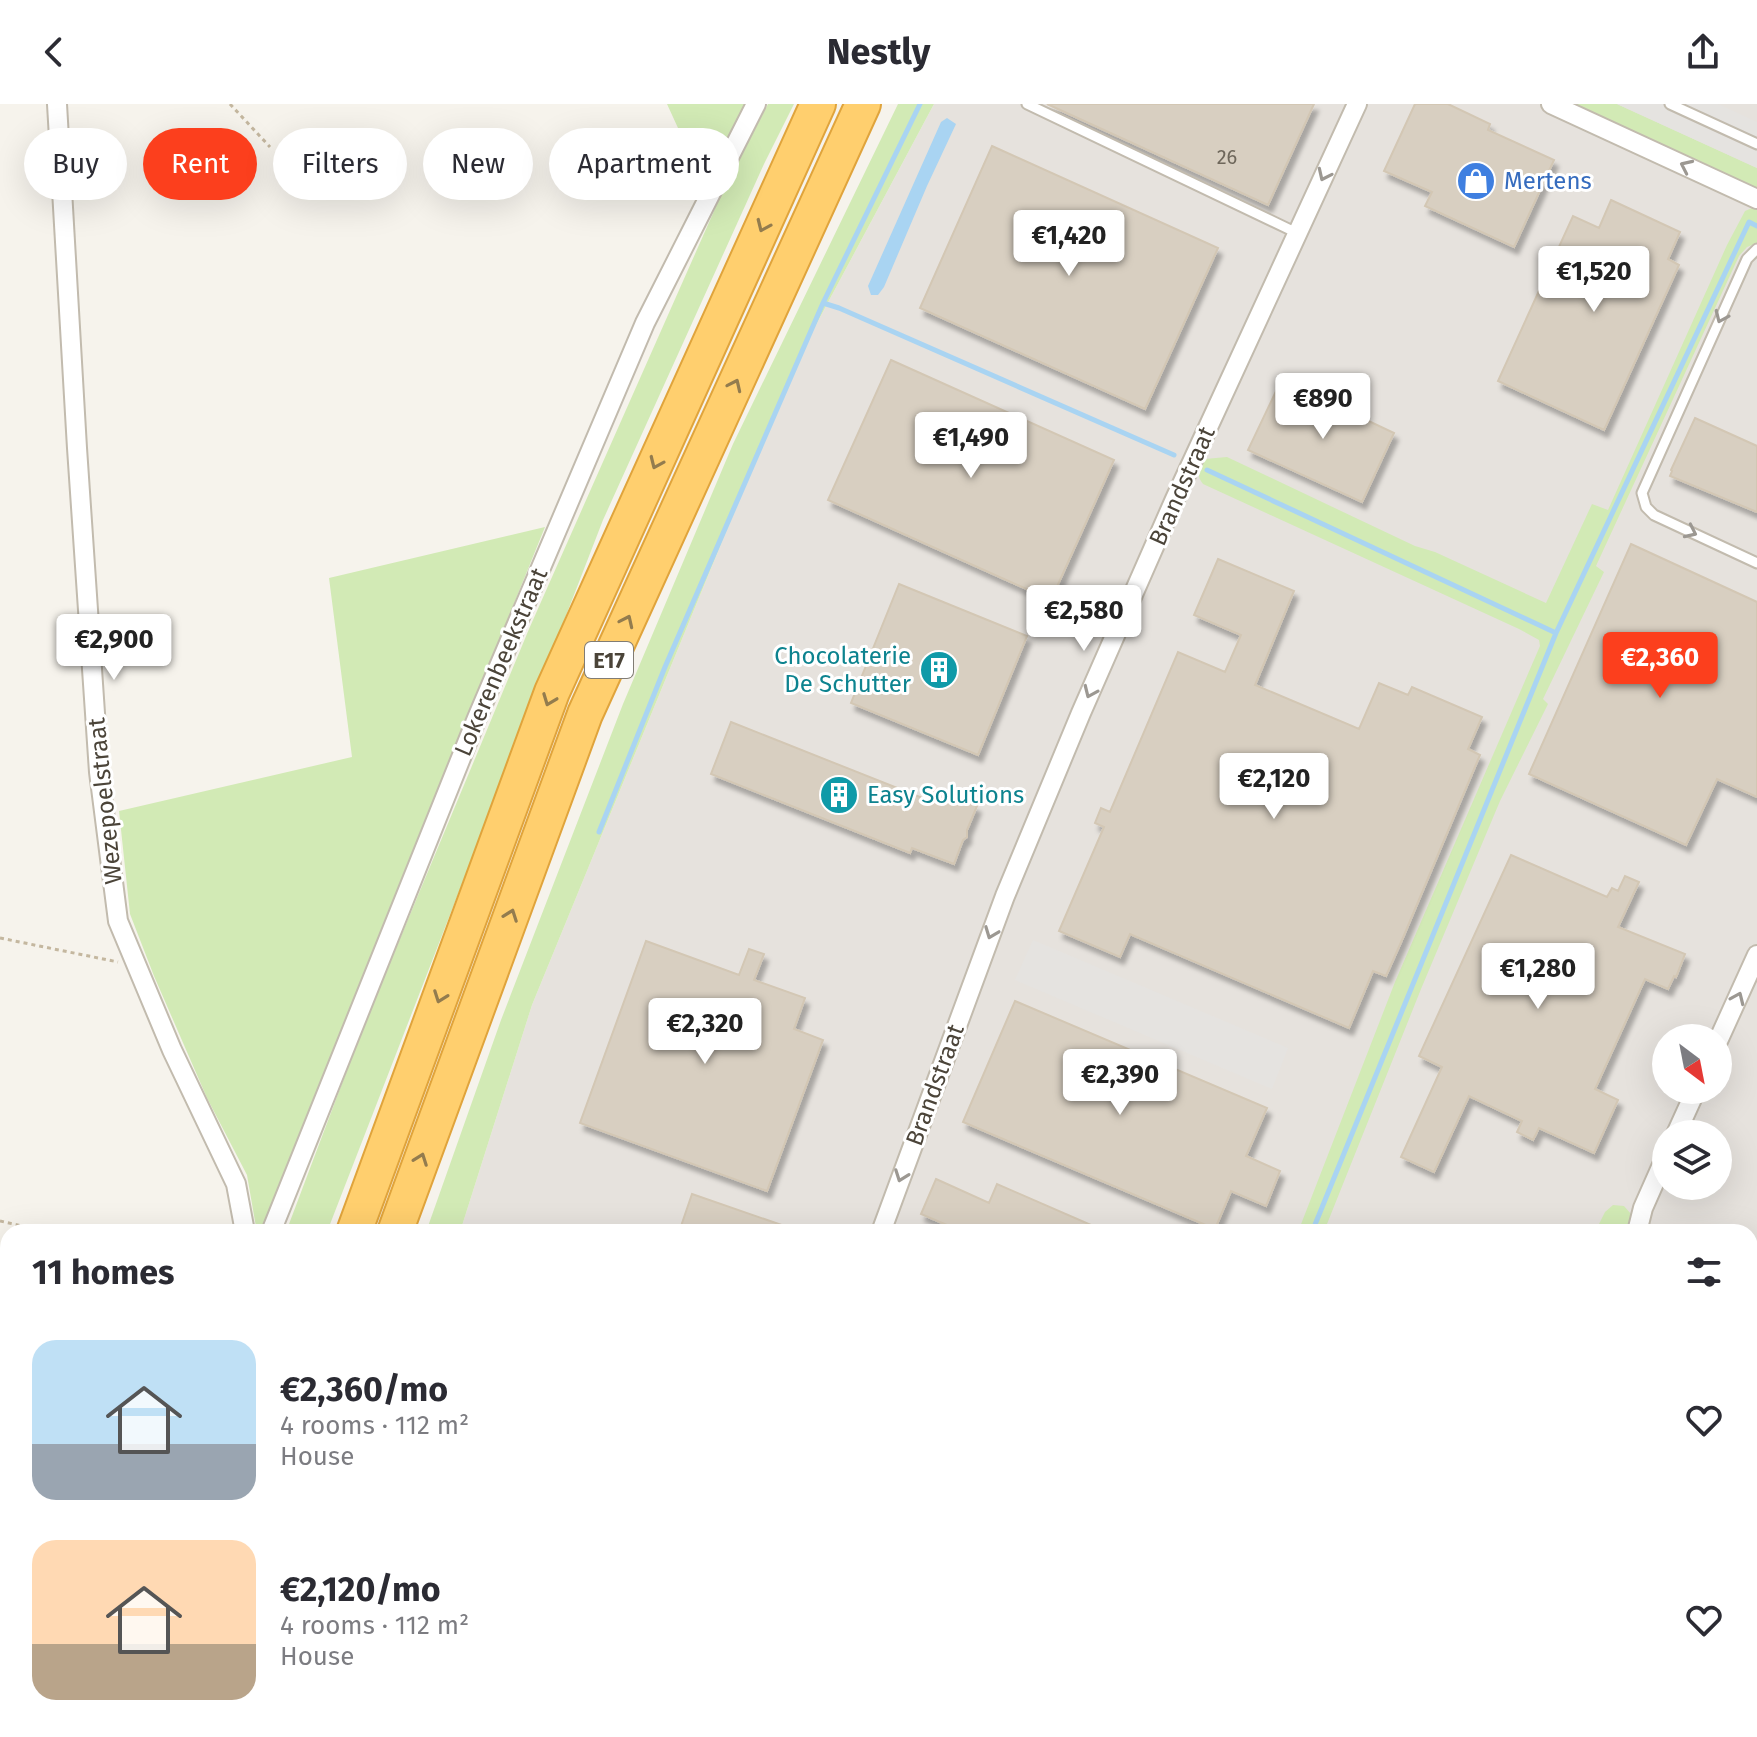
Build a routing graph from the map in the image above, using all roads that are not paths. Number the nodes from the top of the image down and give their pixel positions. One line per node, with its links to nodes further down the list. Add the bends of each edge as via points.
1 (57, 104): 17 (street, Wezepoelstraat, via 99,772 118,921 236,1184)
2 (756, 104): 18 (street, Lokerenbeekstraat, via 645,323 477,718)
3 (818, 104): 19 (highway, E17, one-way to 19, via 552,692)
4 (863, 104): 20 (highway, E17, one-way to 4, via 585,714)
5 (1027, 104): 11 (lane)
6 (1357, 104): 11 (street, Brandstraat, one-way to 11)
7 (1670, 104): 9 (lane)
8 (1559, 106): 10 (street, one-way to 8)
9 (1757, 144)
10 (1757, 199)
11 (1297, 233): 21 (street, Brandstraat, one-way to 21, via 1081,713 1005,896)
12 (1757, 249): 13 (lane, one-way to 13, via 1747,259 1642,493 1654,515)
13 (1757, 563)
14 (1757, 955): 15 (street, one-way to 14)
15 (1726, 1024)
16 (1652, 1188): 22 (street)
17 (244, 1224)
18 (274, 1224)
19 (357, 1224)
20 (398, 1224)
21 (884, 1224)
22 (1639, 1224)

